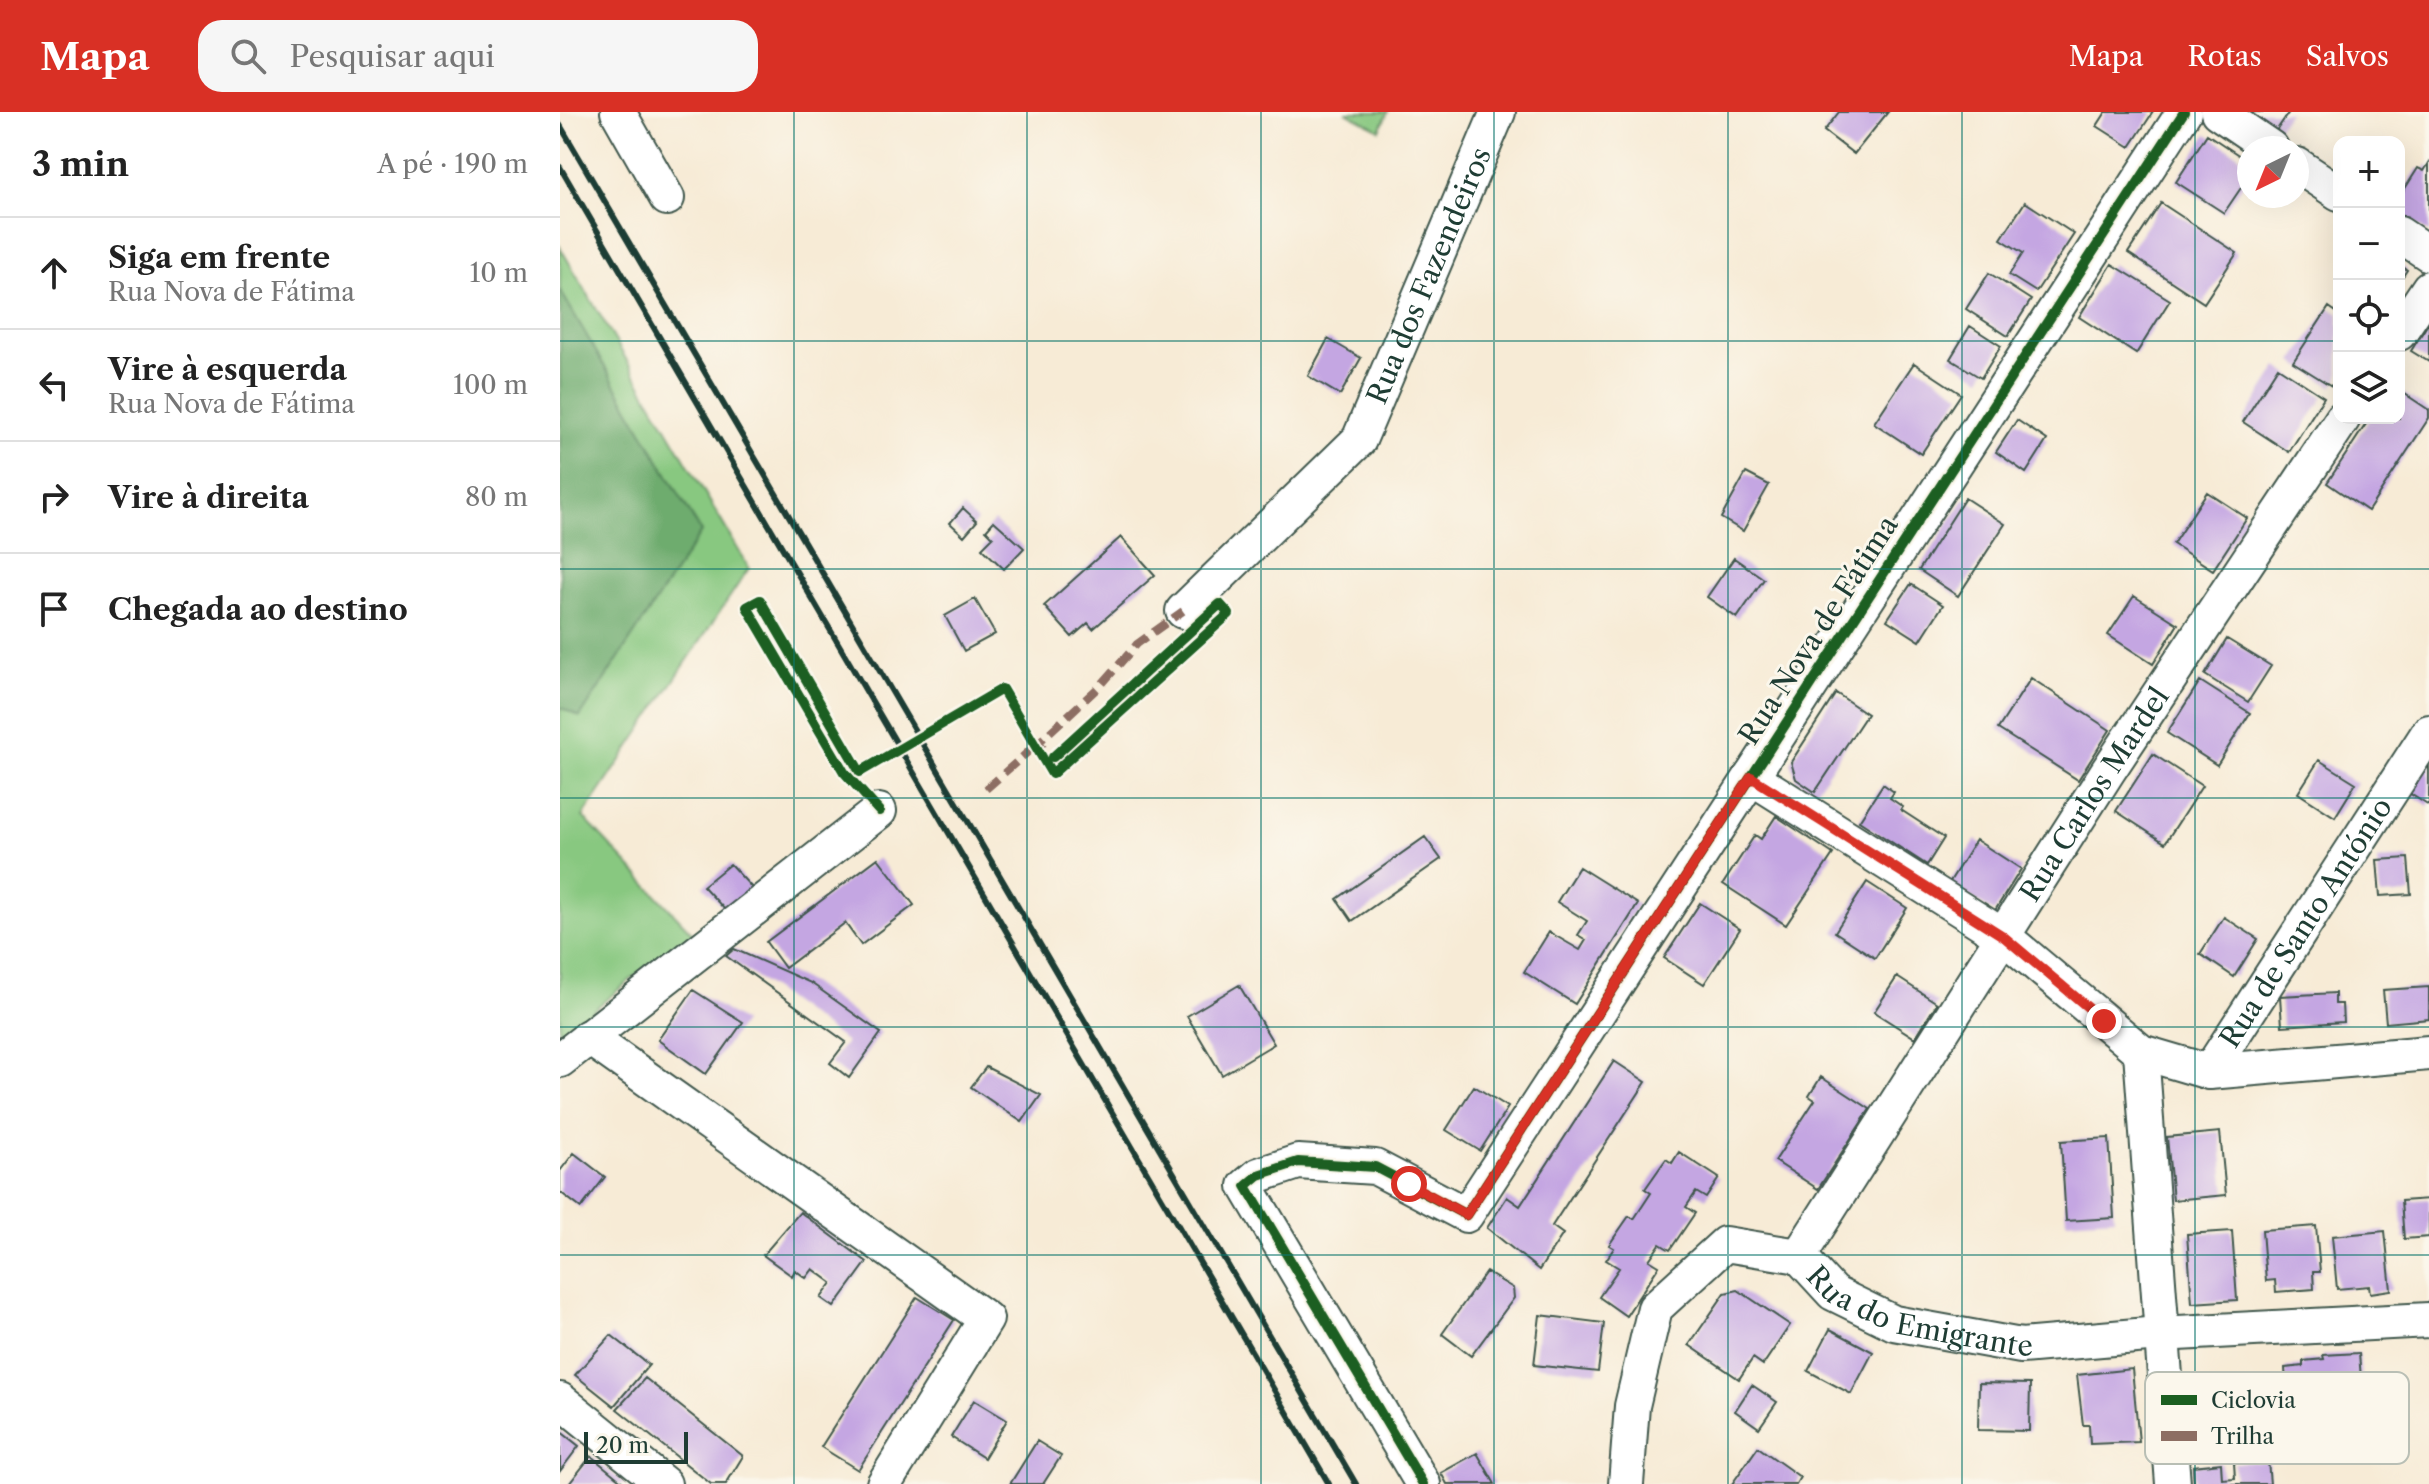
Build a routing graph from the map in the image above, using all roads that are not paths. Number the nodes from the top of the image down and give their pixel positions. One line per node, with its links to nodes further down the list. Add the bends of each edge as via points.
1 (618, 112): 8 (street)
2 (1498, 112): 14 (street, Rua dos Fazendeiros, via 1359,440)
3 (2184, 112): 16 (street, Rua Nova de Fátima)
4 (2218, 112): 5 (street)
5 (2253, 136)
6 (2309, 173): 7 (street)
7 (2333, 189)
8 (667, 198)
9 (2405, 238): 10 (street)
10 (2429, 254)
11 (2429, 288): 12 (street)
12 (2405, 324)
13 (2339, 424): 18 (street, Rua Carlos Mardel)
14 (1183, 611)
15 (2429, 732): 23 (street, Rua de Santo António)
16 (1751, 777): 18 (street); 33 (street, Rua Nova de Fátima, via 1466,1215 1375,1167 1298,1162 1259,1175 1246,1186)
17 (879, 811): 19 (street)
18 (2003, 936): 20 (street); 24 (street, Rua Carlos Mardel)
19 (588, 1037): 22 (street); 32 (street, via 986,1319)
20 (2141, 1052): 23 (street); 26 (street)
21 (2429, 1053): 23 (street)
22 (560, 1060)
23 (2209, 1072)
24 (1799, 1256): 26 (street, Rua do Emigrante, via 1833,1293 1894,1323 2021,1346); 30 (street, Rua do Emigrante, via 1725,1244 1655,1308 1632,1406)
25 (2429, 1320): 26 (street, Rua do Emigrante)
26 (2159, 1334): 27 (street)
27 (2163, 1372)
28 (560, 1400): 31 (street)
29 (2171, 1464): 34 (street)
30 (1632, 1480)
31 (664, 1484)
32 (884, 1484)
33 (1423, 1484)
34 (2173, 1484)

